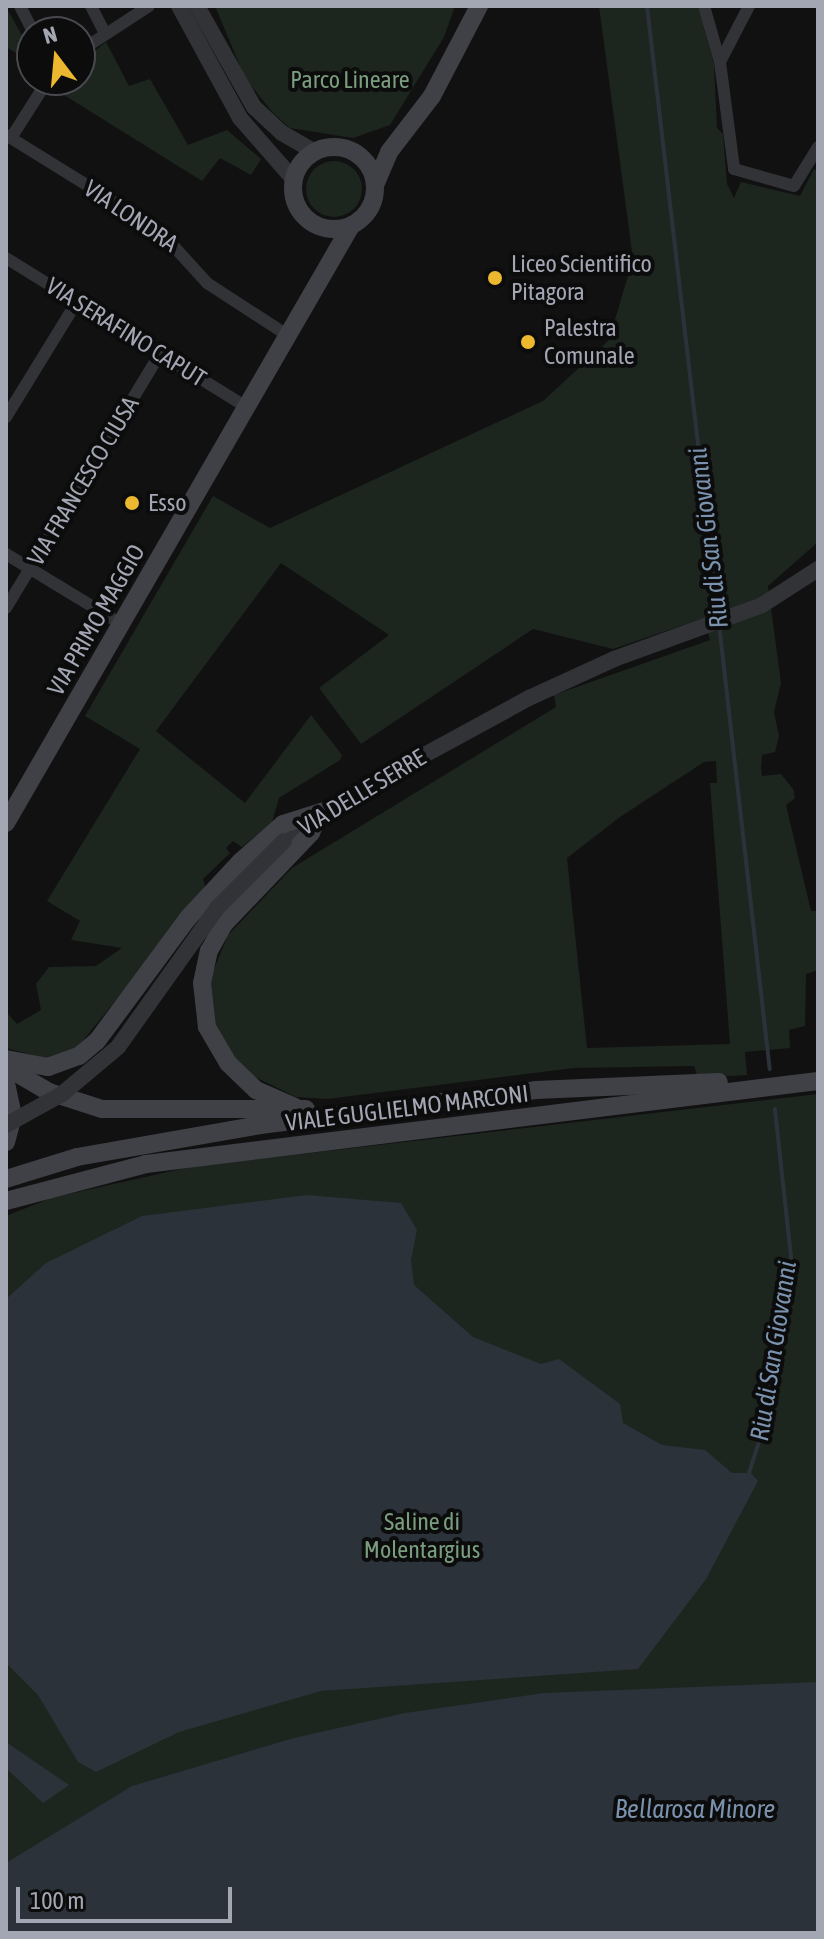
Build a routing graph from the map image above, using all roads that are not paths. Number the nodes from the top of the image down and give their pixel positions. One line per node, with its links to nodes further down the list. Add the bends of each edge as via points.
1 (91, 6): 9 (street)
2 (149, 6): 9 (street)
3 (179, 6): 19 (street, via 240,118)
4 (197, 6): 18 (street, via 254,107 282,133)
5 (469, 6): 11 (main road)
6 (479, 6): 11 (main road)
7 (704, 6): 12 (street)
8 (749, 6): 12 (street)
9 (104, 32): 10 (street)
10 (96, 38)
11 (453, 49): 14 (main road, via 432,96)
12 (720, 62): 16 (street, via 734,169 794,186)
13 (37, 96): 15 (street)
14 (405, 134): 17 (main road, via 375,148); 20 (main road, via 389,152)
15 (8, 136): 26 (street, VIA LONDRA, via 159,230 207,283)
16 (818, 147)
17 (352, 150): 18 (main road); 20 (main road, via 372,170)
18 (313, 151): 19 (main road)
19 (294, 180): 21 (main road, via 296,203)
20 (376, 183): 22 (main road, via 370,209)
21 (313, 223): 22 (main road, via 338,229); 24 (main road, via 322,248)
22 (351, 226): 24 (main road, VIA PRIMO MAGGIO)
23 (6, 258): 25 (street, VIA SERAFINO CAPUT)
24 (320, 273): 26 (main road, VIA PRIMO MAGGIO)
25 (76, 303): 27 (street, VIA SERAFINO CAPUT); 29 (street)
26 (287, 335): 28 (main road, VIA PRIMO MAGGIO)
27 (160, 354): 28 (street, VIA SERAFINO CAPUT); 32 (street, VIA FRANCESCO CIUSA)
28 (246, 407): 35 (main road, VIA PRIMO MAGGIO)
29 (6, 417)
30 (6, 554): 32 (street)
31 (818, 554): 33 (street, VIA DELLE SERRE)
32 (31, 569): 34 (street, VIA FRANCESCO CIUSA); 35 (street)
33 (812, 572): 36 (street, VIA DELLE SERRE, via 782,595 705,629 614,659 529,698)
34 (6, 608)
35 (121, 624): 37 (main road, VIA PRIMO MAGGIO)
36 (321, 813): 38 (main road, via 283,824 240,862 188,918 97,1041 79,1056 48,1067); 43 (main road, via 311,833 215,938 202,992 207,1027 228,1063 256,1090); 44 (street, VIA DELLE SERRE, bridge, via 284,841 218,907 118,1047 62,1094)
37 (6, 823)
38 (6, 1059)
39 (6, 1067): 43 (main road, via 49,1092 102,1109)
40 (818, 1080): 42 (main road, VIALE GUGLIELMO MARCONI); 47 (main road, VIALE GUGLIELMO MARCONI, via 146,1164)
41 (6, 1083): 45 (main road, via 13,1116)
42 (536, 1090): 43 (main road); 46 (main road, VIALE GUGLIELMO MARCONI, via 149,1142)
43 (301, 1110)
44 (6, 1125)
45 (6, 1142)
46 (6, 1179)
47 (6, 1201)

